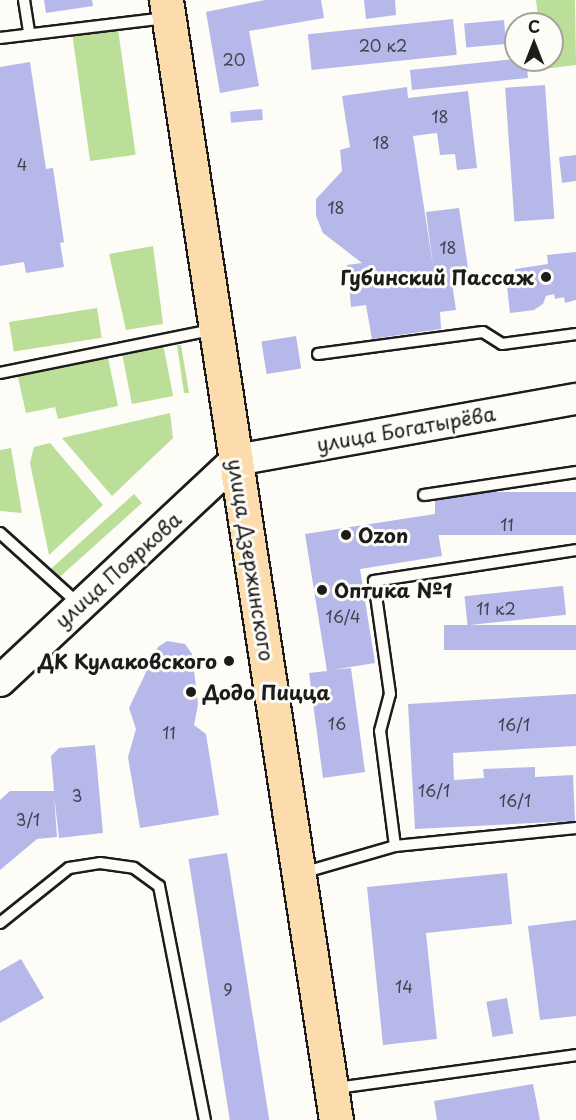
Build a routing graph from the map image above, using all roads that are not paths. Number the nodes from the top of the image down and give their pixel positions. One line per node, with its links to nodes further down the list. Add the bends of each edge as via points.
1 (24, 0): 3 (lane)
2 (167, 9): 3 (lane); 5 (main road, улица Дзержинского)
3 (29, 33): 4 (lane)
4 (0, 38)
5 (216, 329): 8 (lane); 10 (main road, улица Дзержинского)
6 (576, 334): 7 (lane, via 502,344 483,332)
7 (318, 354)
8 (0, 373)
9 (576, 399): 10 (main road, улица Богатырёва)
10 (236, 460): 15 (main road, улица Пояркова); 19 (main road, улица Дзержинского)
11 (576, 472): 12 (lane)
12 (424, 495)
13 (0, 533): 15 (lane)
14 (576, 550): 18 (lane, via 374,581 390,694 380,730)
15 (80, 605): 16 (main road, улица Пояркова)
16 (0, 681)
17 (576, 828): 18 (lane)
18 (395, 846): 19 (lane)
19 (299, 874): 22 (main road, улица Дзержинского)
20 (0, 923): 23 (lane, via 69,868 100,863 134,868 159,886)
21 (576, 1055): 22 (lane)
22 (334, 1104)
23 (205, 1120)

